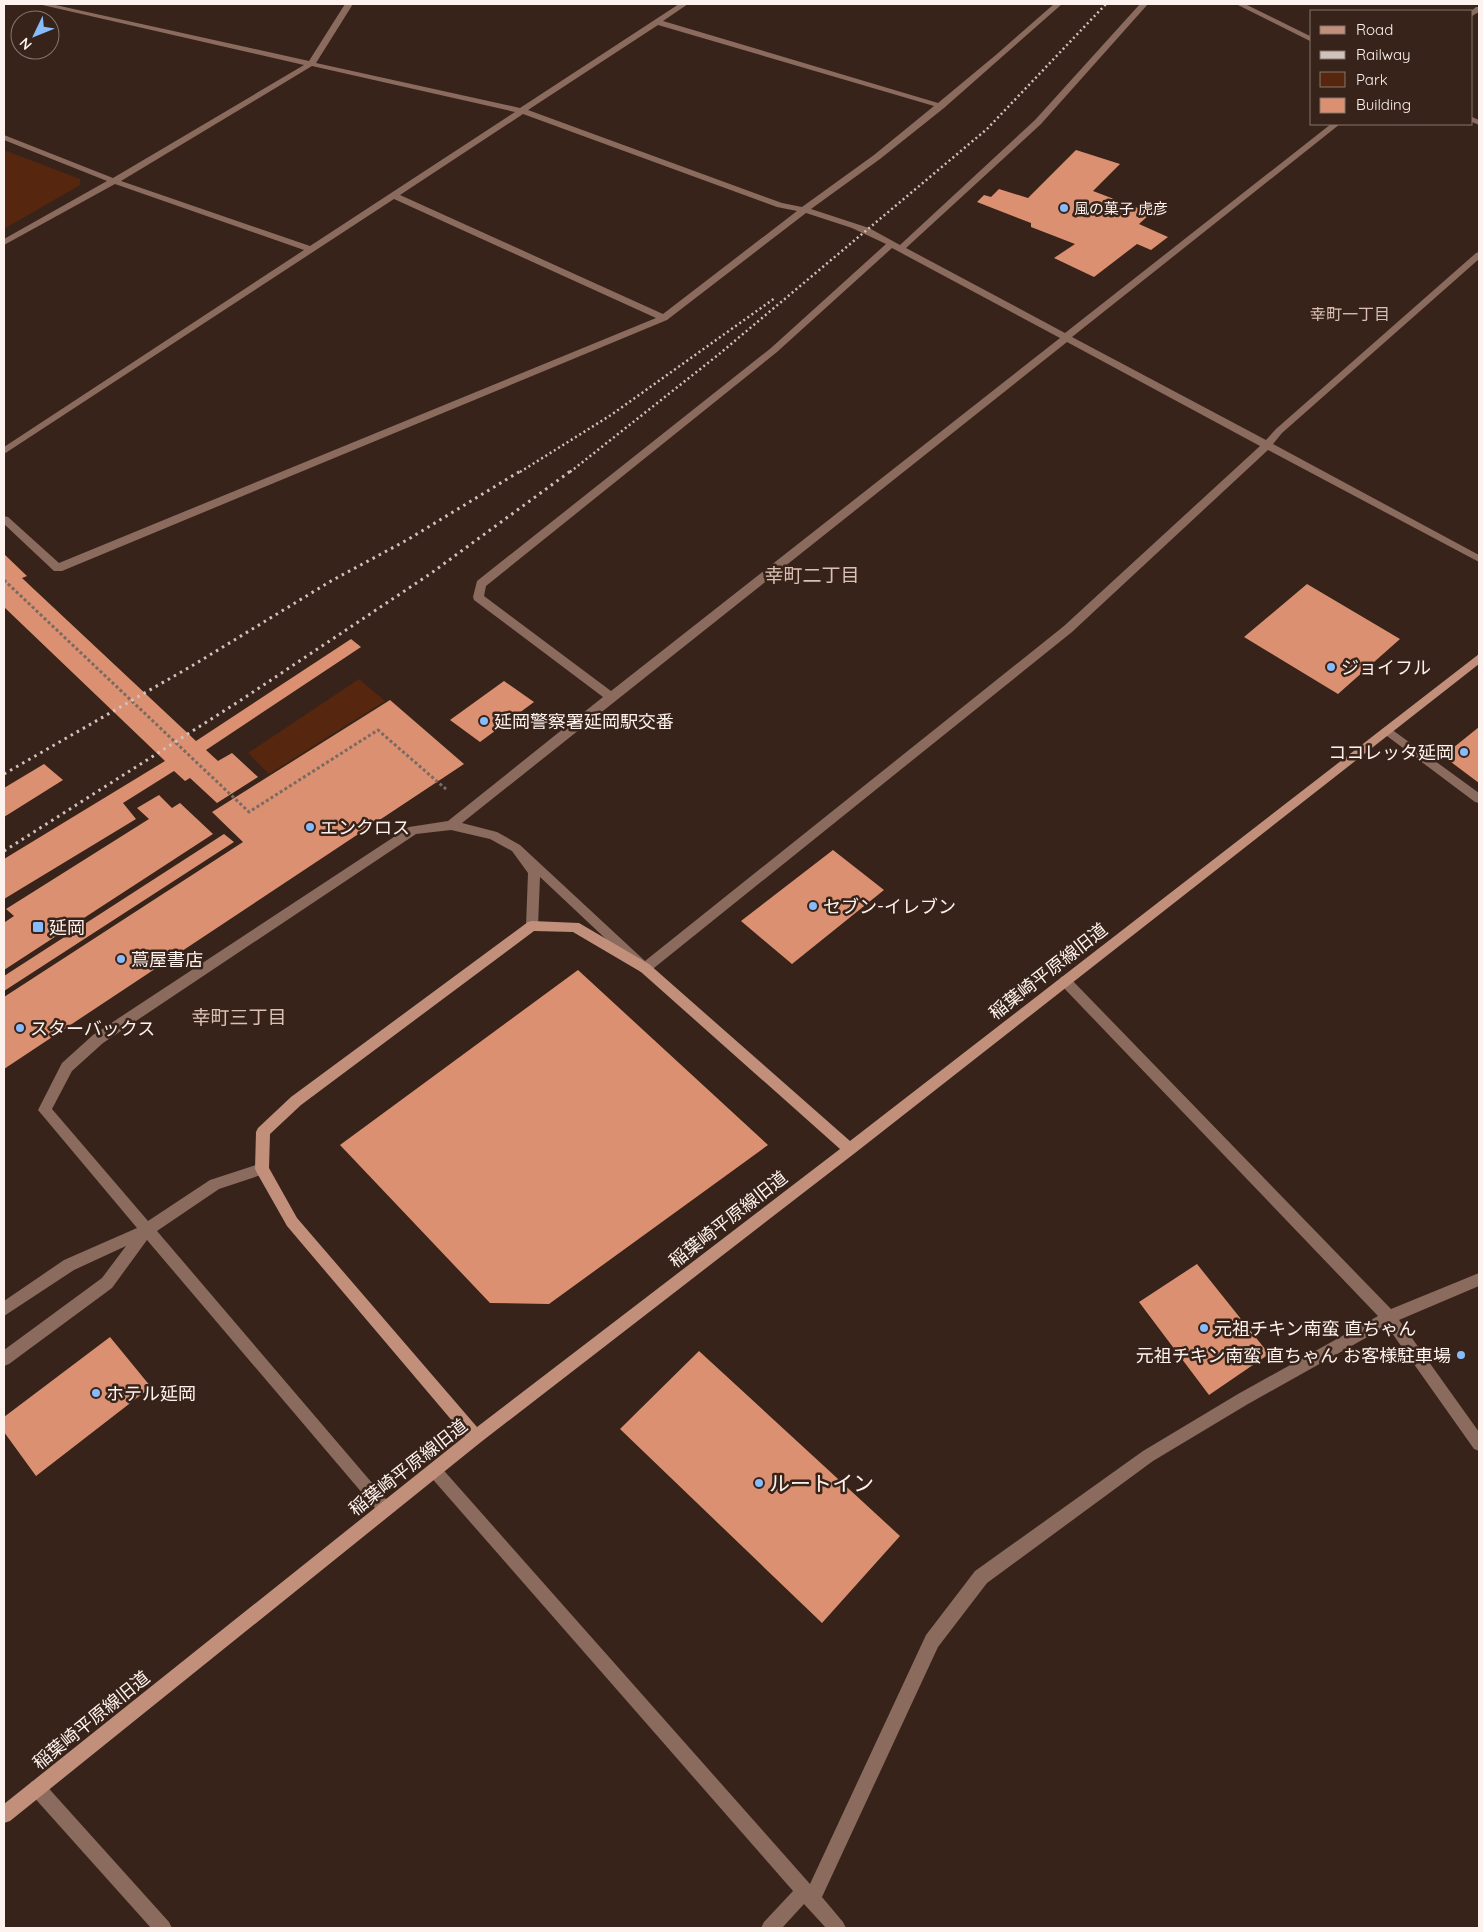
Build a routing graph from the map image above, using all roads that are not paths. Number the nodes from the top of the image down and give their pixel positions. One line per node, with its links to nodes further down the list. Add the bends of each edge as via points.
1 (42, 4): 9 (street)
2 (350, 4): 9 (street)
3 (681, 4): 7 (street)
4 (1058, 4): 10 (street)
5 (1144, 4): 18 (street, via 1038,122)
6 (1240, 4): 8 (street)
7 (657, 22): 10 (street); 11 (street)
8 (1310, 39)
9 (311, 64): 11 (street); 14 (street)
10 (941, 106): 16 (street)
11 (523, 111): 15 (street); 16 (street, via 780,204)
12 (1335, 125): 22 (street)
13 (4, 137): 14 (street)
14 (114, 181): 17 (street); 19 (street)
15 (393, 195): 19 (street); 21 (street)
16 (805, 209): 18 (street, via 833,216); 21 (street)
17 (4, 242)
18 (896, 246): 22 (street); 28 (street, via 774,350 481,584 478,597)
19 (311, 249): 24 (street)
20 (1479, 255): 23 (street)
21 (664, 318): 25 (street, via 58,568)
22 (1065, 338): 23 (street); 28 (street)
23 (1268, 445): 26 (street); 34 (street, via 1068,628)
24 (4, 451)
25 (4, 519)
26 (1479, 559)
27 (1479, 658): 29 (street, 稲葉崎平原線旧道)
28 (611, 696): 31 (street)
29 (1387, 730): 30 (street); 35 (street, 稲葉崎平原線旧道)
30 (1479, 800)
31 (451, 825): 32 (street, via 493,835); 38 (street, via 413,830 98,1039 66,1067 45,1110)
32 (516, 848): 33 (street, via 534,872); 34 (street)
33 (532, 926): 34 (street, via 575,927); 37 (street, via 296,1101 264,1132)
34 (644, 968): 36 (street)
35 (1065, 981): 36 (street, 稲葉崎平原線旧道); 41 (street)
36 (850, 1149): 43 (street, 稲葉崎平原線旧道)
37 (262, 1169): 38 (street, via 215,1184); 43 (street, via 292,1222)
38 (146, 1230): 40 (street, via 70,1265); 42 (street, via 108,1283); 46 (street)
39 (1479, 1280): 41 (street)
40 (4, 1309)
41 (1389, 1317): 44 (street); 49 (street, via 1148,1456 981,1577 932,1641)
42 (4, 1359)
43 (476, 1436): 45 (street, 稲葉崎平原線旧道)
44 (1479, 1444)
45 (434, 1470): 46 (street, 稲葉崎平原線旧道); 49 (street)
46 (385, 1509): 47 (street, 稲葉崎平原線旧道)
47 (37, 1788): 48 (street, 稲葉崎平原線旧道); 50 (street)
48 (4, 1815)
49 (809, 1895): 51 (street); 52 (street)
50 (163, 1928)
51 (770, 1928)
52 (837, 1928)

